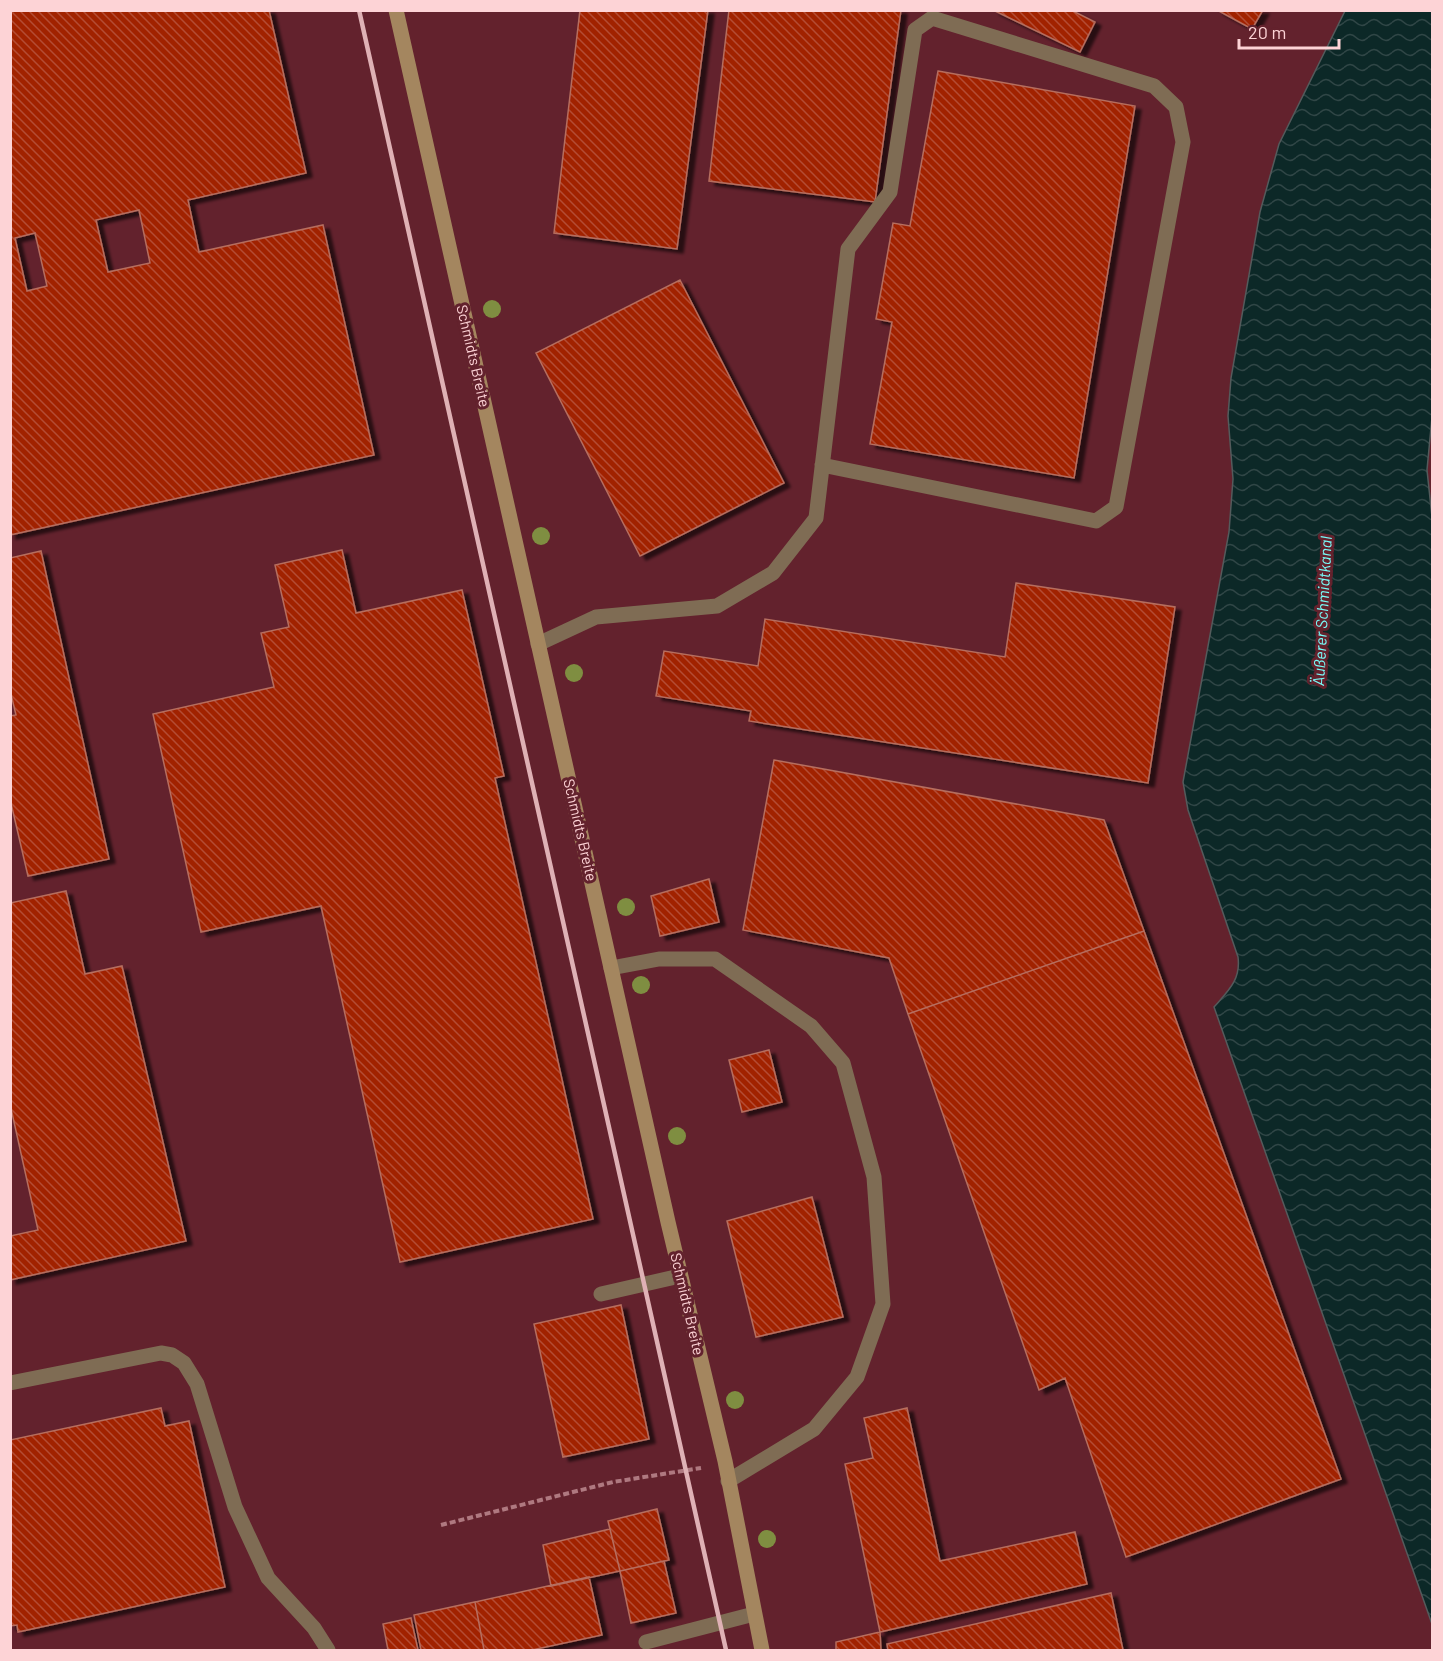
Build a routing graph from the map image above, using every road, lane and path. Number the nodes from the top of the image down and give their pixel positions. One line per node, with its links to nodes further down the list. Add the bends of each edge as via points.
1 (396, 10): 3 (main road, Schmidts Breite)
2 (822, 465): 2 (lane, via 848,249 890,192 915,30 932,18 1154,86 1176,107 1183,142 1116,507 1096,521); 3 (lane, via 816,518 773,573 717,606 596,617)
3 (538, 644): 4 (main road, Schmidts Breite)
4 (611, 968): 5 (main road, Schmidts Breite); 9 (lane, via 659,959 715,959 811,1026 843,1063 874,1177 884,1304 857,1377 814,1429)
5 (680, 1276): 6 (lane); 8 (main road, Schmidts Breite)
6 (601, 1294)
7 (10, 1383): 13 (lane, via 161,1353 184,1363 197,1384 235,1507 268,1578 314,1628)
8 (725, 1461): 9 (main road, Schmidts Breite); 10 (path, via 686,1472 613,1482)
9 (728, 1481): 11 (main road, Schmidts Breite)
10 (441, 1525)
11 (754, 1614): 12 (lane); 14 (main road, Schmidts Breite)
12 (646, 1642)
13 (328, 1650)
14 (762, 1650)

